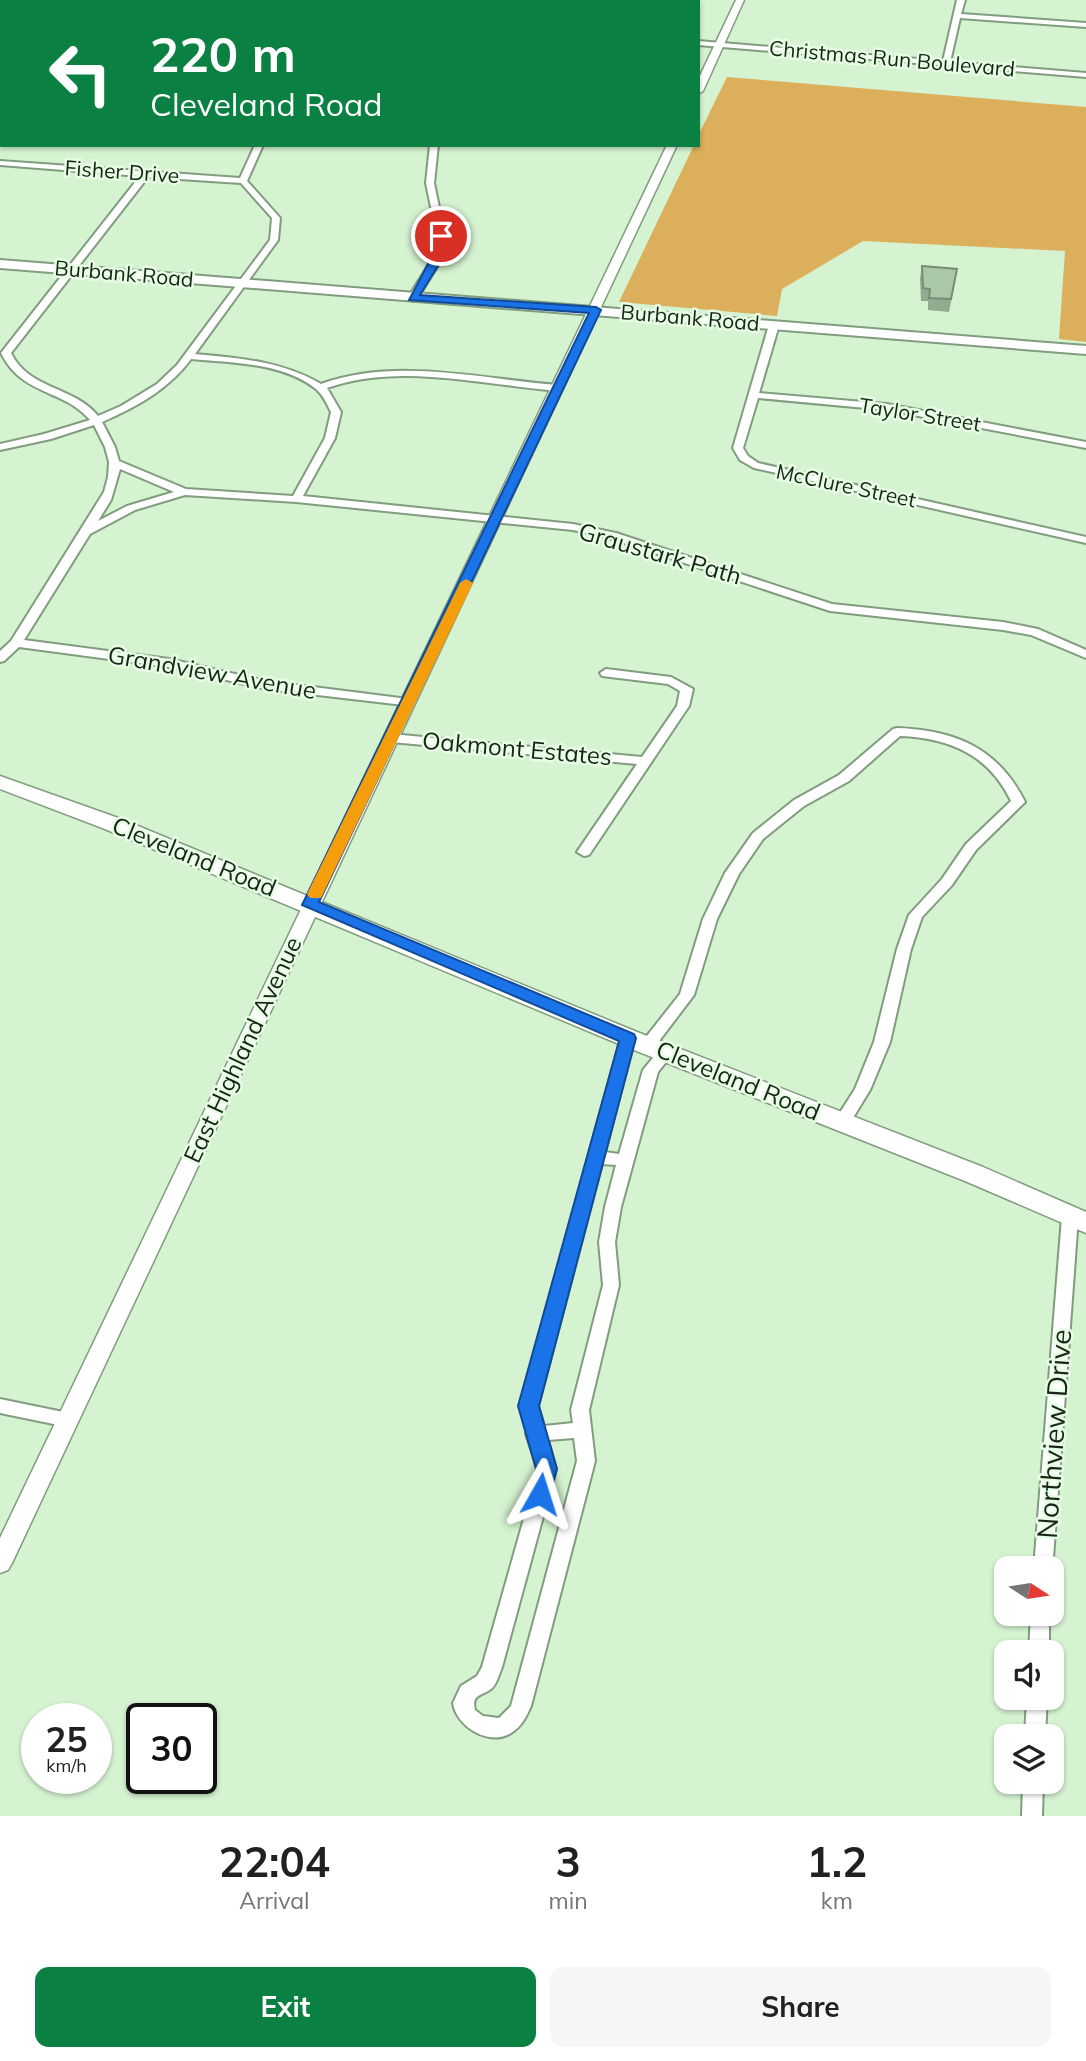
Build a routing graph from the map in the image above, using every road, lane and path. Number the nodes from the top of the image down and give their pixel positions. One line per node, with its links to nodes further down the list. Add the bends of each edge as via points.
1 (739, 0): 6 (street)
2 (961, 0): 3 (street)
3 (957, 16): 4 (street); 7 (street)
4 (1086, 24)
5 (700, 43): 6 (street, Christmas Run Boulevard)
6 (720, 45): 7 (street, Christmas Run Boulevard); 9 (street)
7 (946, 64): 8 (street, Christmas Run Boulevard)
8 (1086, 75)
9 (700, 87)
10 (258, 147): 15 (street)
11 (434, 147): 19 (street, via 429,174 441,236 434,264)
12 (671, 147): 20 (street, East Highland Avenue)
13 (0, 163): 14 (street, Fisher Drive)
14 (146, 174): 15 (street, Fisher Drive); 17 (street)
15 (243, 181): 18 (street, via 276,218 276,228 274,240)
16 (0, 264): 17 (main road, Burbank Road)
17 (74, 270): 18 (main road, Burbank Road); 23 (street)
18 (240, 284): 19 (main road, Burbank Road); 24 (street)
19 (413, 298): 20 (main road, Burbank Road)
20 (596, 310): 21 (main road, Burbank Road); 26 (street, East Highland Avenue)
21 (774, 325): 22 (main road, Burbank Road); 27 (street, McClure Street)
22 (1086, 350)
23 (3, 353): 28 (street, via 20,375 77,404)
24 (187, 356): 25 (street, via 263,365); 28 (street, via 155,390)
25 (321, 387): 26 (street, via 346,379 400,375); 33 (street, via 337,412 330,438)
26 (558, 388): 34 (street, East Highland Avenue)
27 (753, 395): 29 (street, Taylor Street, via 887,407); 36 (street, McClure Street, via 738,448 754,465)
28 (96, 421): 30 (street); 31 (street)
29 (1086, 445)
30 (0, 447)
31 (116, 463): 32 (street, Graustark Path); 35 (street, via 116,477 106,500)
32 (184, 492): 33 (street, Graustark Path); 35 (street, Graustark Path, via 131,508)
33 (296, 499): 34 (street, Graustark Path)
34 (497, 519): 38 (street, Graustark Path, via 612,535 830,607 1003,626 1034,632); 41 (street, East Highland Avenue)
35 (84, 533): 37 (street)
36 (1086, 540)
37 (16, 643): 39 (street); 41 (street, Grandview Avenue, via 169,663 266,685)
38 (1086, 654)
39 (0, 657)
40 (606, 673): 43 (street, Oakmont Estates, via 671,681 687,689 683,706)
41 (408, 703): 42 (street, East Highland Avenue)
42 (391, 738): 43 (street, Oakmont Estates); 46 (street, East Highland Avenue)
43 (643, 761): 45 (street, Oakmont Estates)
44 (0, 782): 46 (main road, Cleveland Road)
45 (584, 852)
46 (310, 905): 47 (main road, Cleveland Road); 53 (street, East Highland Avenue)
47 (647, 1045): 48 (main road, Cleveland Road); 48 (street, via 687,995 710,919 732,873 758,836 799,803 844,778 898,732 921,731 958,741 989,762 1013,788 1018,802 971,847 916,915 882,1042 862,1090); 49 (street); 50 (street, via 651,1070)
48 (842, 1122): 51 (main road, Cleveland Road)
49 (597, 1157): 50 (street); 55 (street, via 528,1406)
50 (626, 1161): 54 (street, via 607,1242 611,1285 580,1410)
51 (1078, 1220): 56 (street, Northview Drive)
52 (0, 1406): 53 (street)
53 (68, 1420): 57 (street, East Highland Avenue)
54 (582, 1430): 55 (street); 55 (street, via 586,1461 521,1706 511,1722 491,1729 468,1717 464,1704 471,1687 483,1682 490,1672 515,1595 547,1469)
55 (535, 1434)
56 (1045, 1556)
57 (0, 1563)
58 (1033, 1794): 59 (street)
59 (1032, 1816)

